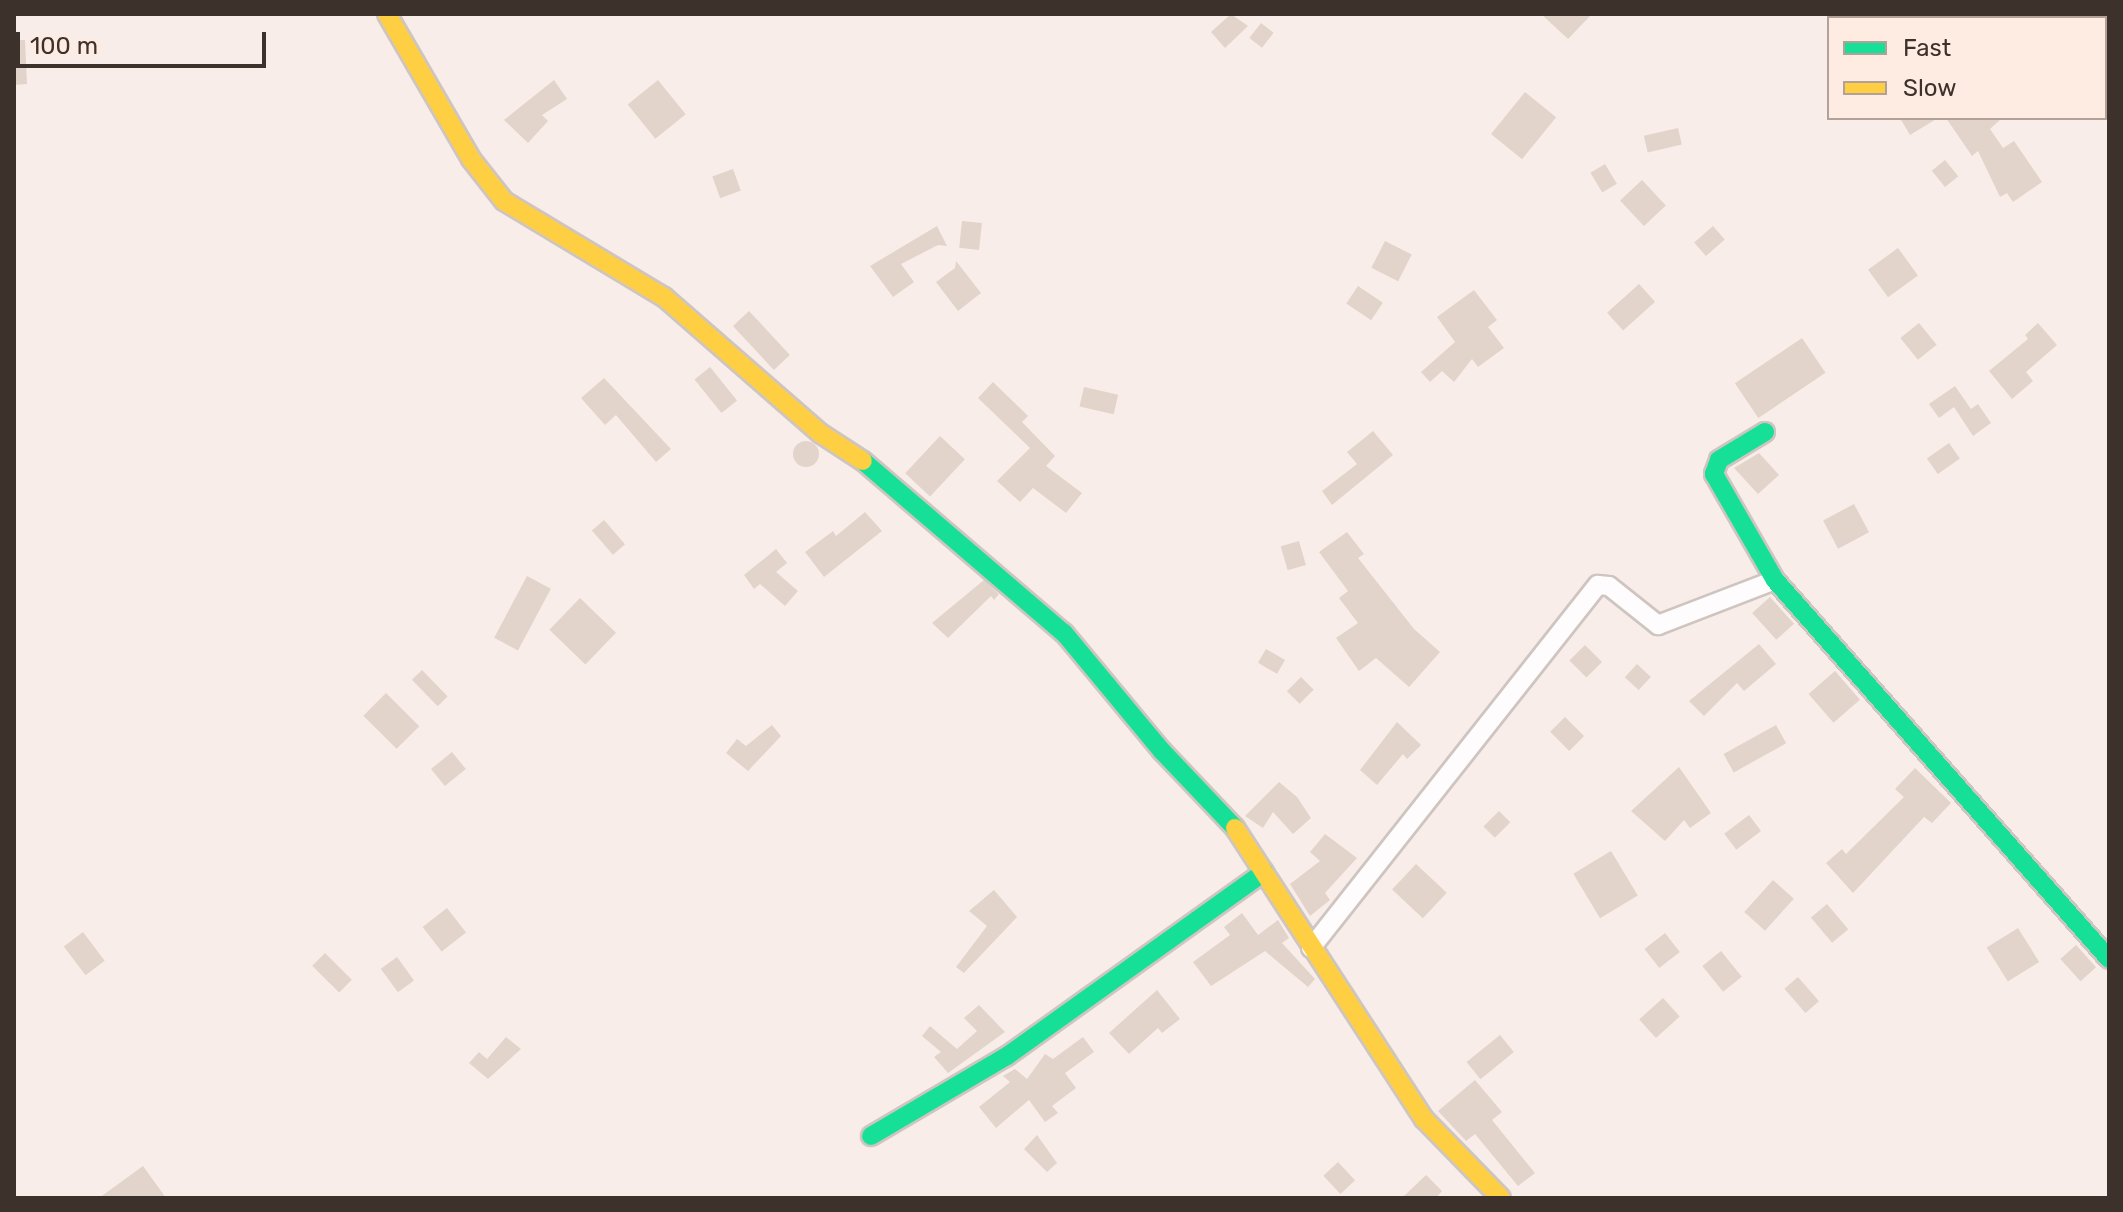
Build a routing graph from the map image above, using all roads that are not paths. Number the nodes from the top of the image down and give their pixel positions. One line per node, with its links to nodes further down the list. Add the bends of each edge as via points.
1 (387, 14): 4 (street, via 487,185 569,244 664,297 820,433 874,468 979,555 1082,653 1162,751 1237,830)
2 (1765, 432): 3 (street, via 1719,460 1714,474)
3 (1775, 580): 5 (street, via 1658,625 1609,586 1598,585); 6 (street)
4 (1264, 872): 5 (street); 7 (street, via 1007,1056)
5 (1311, 948): 8 (street, via 1424,1119)
6 (2109, 959)
7 (871, 1136)
8 (1501, 1198)

